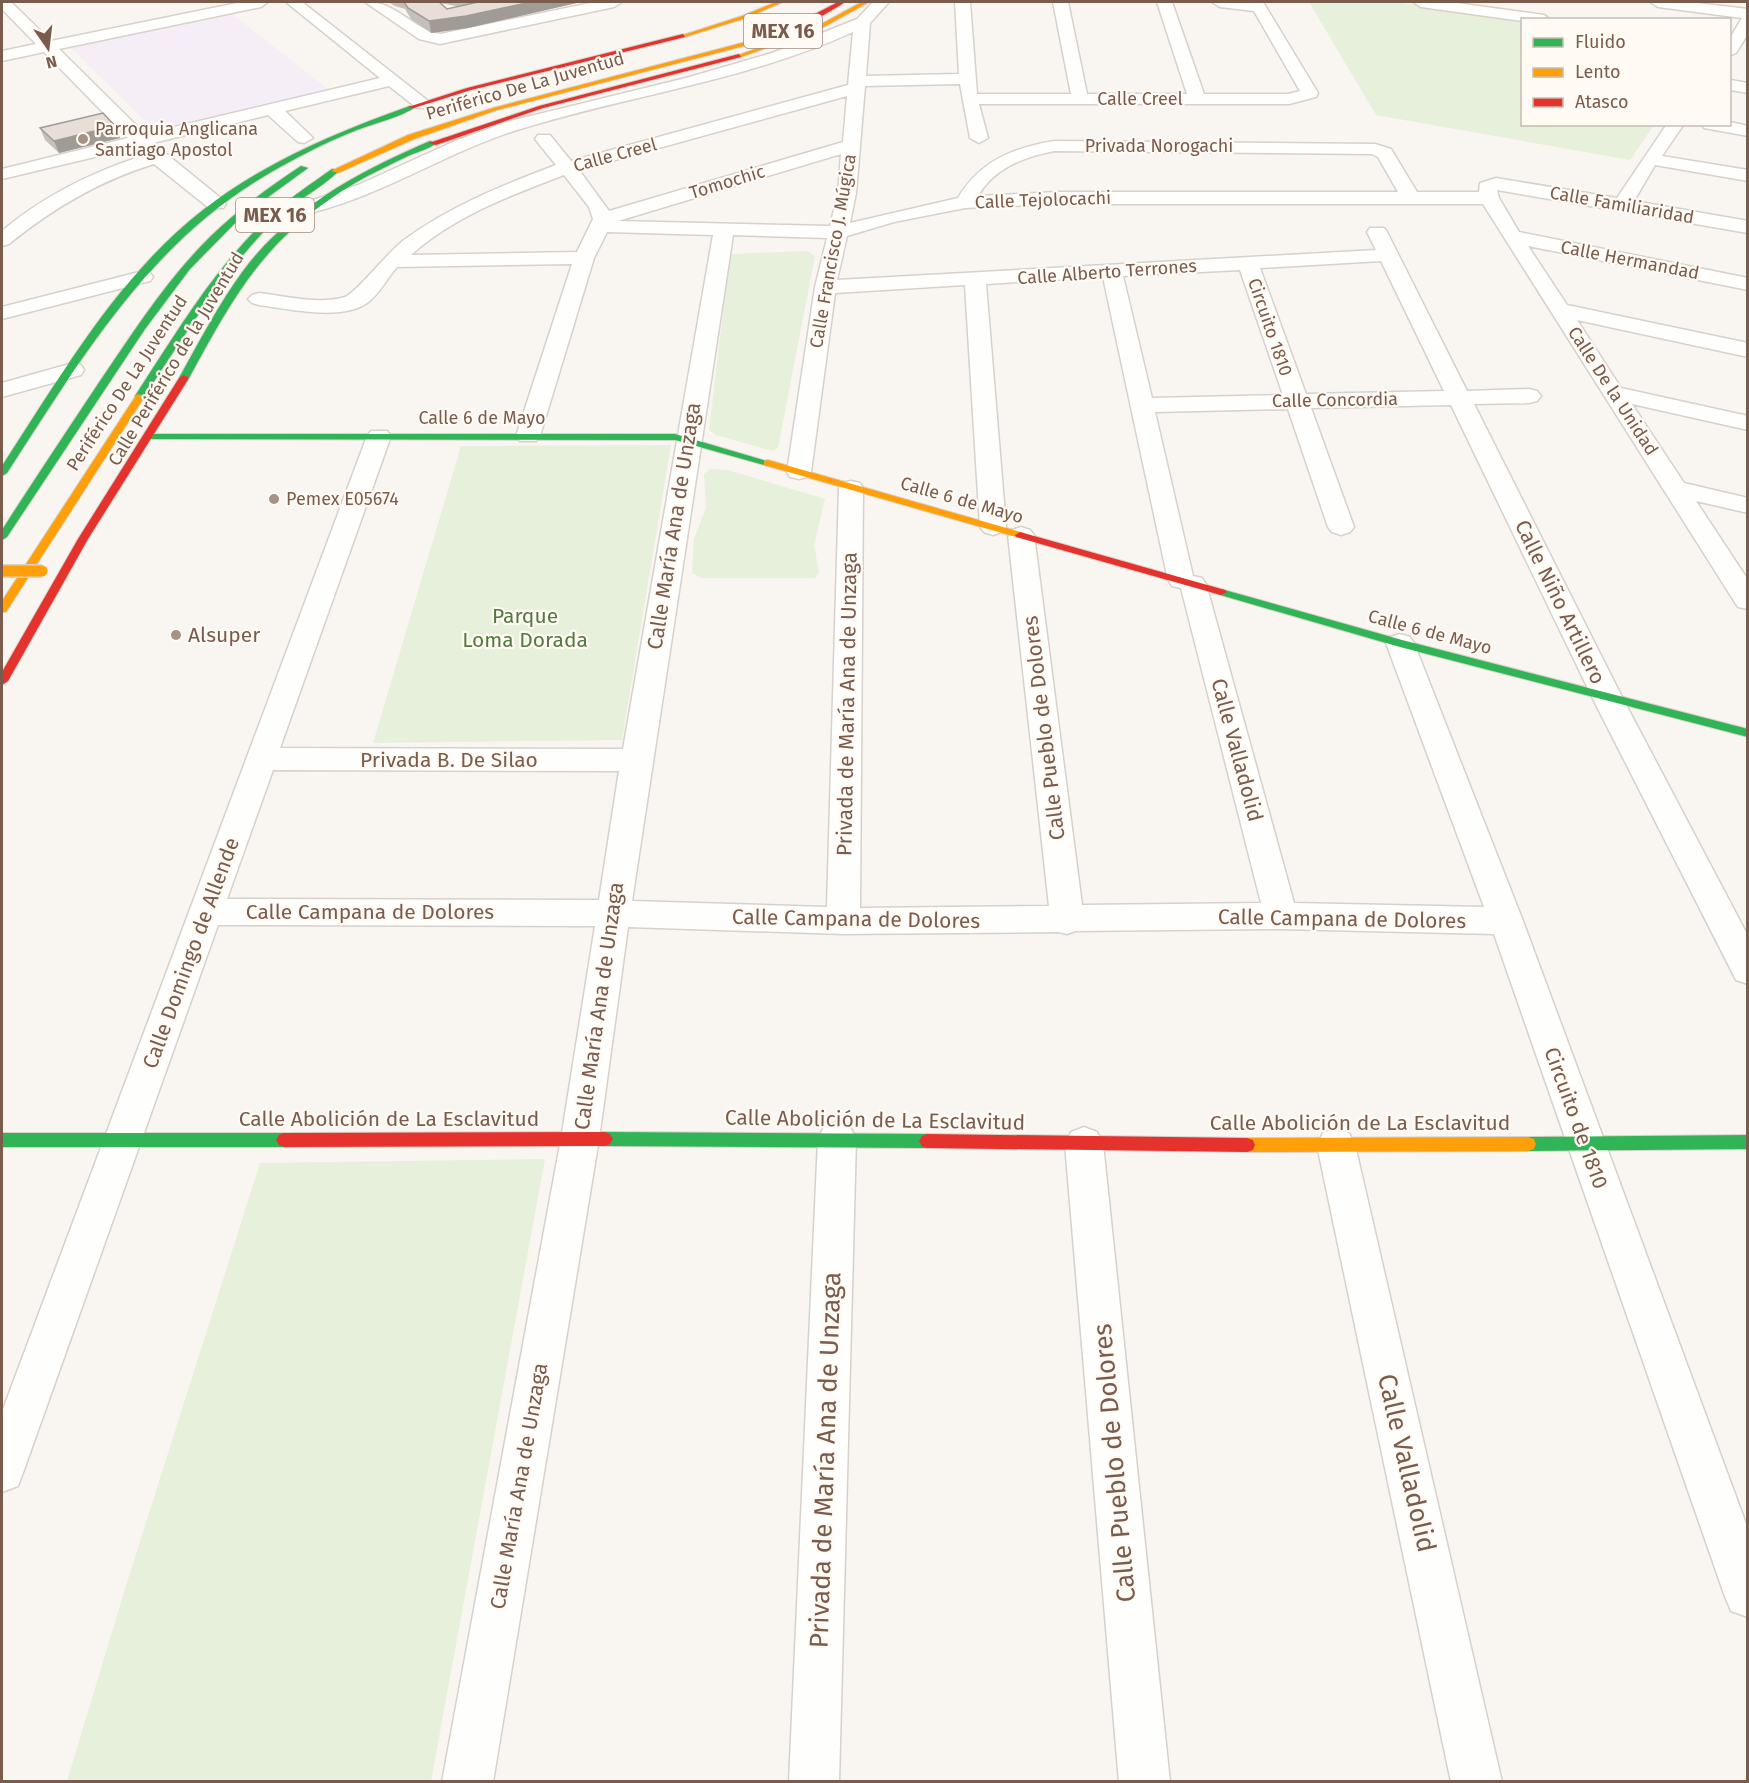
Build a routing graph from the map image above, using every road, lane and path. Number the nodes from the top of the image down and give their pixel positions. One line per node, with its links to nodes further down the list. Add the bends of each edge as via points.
1 (3, 2): 23 (street)
2 (261, 2): 20 (street)
3 (293, 2): 26 (street)
4 (373, 2): 5 (street, via 425,36 440,39)
5 (614, 2)
6 (842, 2): 102 (main road, Periférico De La Juventud / MEX 16, via 792,28 722,52 501,107 441,126 340,169 290,202 248,239 218,276)
7 (866, 2): 43 (main road, via 821,28 748,55 507,117)
8 (880, 2): 22 (street)
9 (963, 2): 27 (street)
10 (1061, 2): 32 (street)
11 (1165, 2): 33 (street)
12 (1220, 2): 15 (street)
13 (1421, 2): 19 (street)
14 (1658, 2): 18 (street)
15 (1257, 4): 33 (street, Calle Creel, via 1310,93 1289,99)
16 (785, 7): 34 (main road); 45 (main road, Periférico De La Juventud / MEX 16, via 765,24 710,42 484,98 425,116)
17 (156, 8): 20 (street)
18 (1748, 14)
19 (1530, 18)
20 (171, 20): 23 (street)
21 (1748, 21): 24 (street)
22 (862, 22): 28 (street, Calle Francisco J. Múgica); 43 (street, via 835,36 769,59)
23 (50, 46): 25 (street); 41 (street)
24 (1735, 48)
25 (2, 56)
26 (392, 80): 34 (street); 35 (street)
27 (968, 80): 28 (street, Calle Creel); 31 (street)
28 (857, 85): 44 (street, Calle Francisco J. Múgica); 49 (street, Calle Creel)
29 (1731, 85): 30 (street)
30 (1748, 88)
31 (969, 99): 32 (street, Calle Creel); 40 (street)
32 (1080, 99): 33 (street, Calle Creel)
33 (1197, 99)
34 (423, 104): 55 (main road, via 284,164)
35 (270, 108): 39 (street); 41 (street)
36 (1675, 126): 47 (street)
37 (1723, 126): 38 (street)
38 (1748, 130)
39 (304, 138)
40 (978, 138)
41 (141, 139): 46 (street); 52 (street)
42 (544, 139): 49 (street)
43 (446, 144): 57 (street, via 363,190)
44 (851, 145): 58 (street, Tomochic); 61 (street, Calle Francisco J. Múgica, via 847,194)
45 (351, 146)
46 (157, 157): 52 (street, via 90,179 64,193); 55 (street)
47 (1650, 159): 50 (street); 56 (street)
48 (319, 161): 97 (main road, Periférico De La Juventud / MEX 16, via 260,196 182,272 147,317)
49 (566, 168): 58 (street, via 598,206); 66 (street, Calle Creel, via 500,193 427,234)
50 (1748, 176)
51 (1492, 191): 53 (street, Calle Tejolocachi); 56 (street, Calle Familiaridad); 62 (street, Calle De la Unidad)
52 (14, 192): 63 (street)
53 (1411, 198): 54 (street, Calle Tejolocachi, via 1069,198); 54 (street, Privada Norogachi, via 1385,153 1375,149 1054,146 1024,152 995,165 974,185)
54 (965, 202): 61 (street, Calle Tejolocachi)
55 (216, 204): 69 (main road, via 181,233)
56 (1623, 204): 59 (street, Calle Familiaridad)
57 (314, 206): 87 (main road, Calle Periférico de la Juventud, via 261,254 231,296)
58 (602, 223): 60 (street, Calle Tejolocachi); 65 (street)
59 (1748, 227)
60 (724, 230): 61 (street, Calle Tejolocachi); 88 (street, Calle María Ana de Unzaga)
61 (838, 232): 72 (street, Calle Francisco J. Múgica)
62 (1512, 237): 71 (street, Calle Hermandad); 75 (street, Calle De la Unidad)
63 (2, 240)
64 (1383, 243): 67 (street, Calle Alberto Terrones); 81 (street, Calle Niño Artillero)
65 (584, 258): 66 (street); 86 (street)
66 (392, 261): 73 (street, Calle Creel, via 352,303 338,306)
67 (1248, 262): 68 (street, Calle Alberto Terrones); 82 (street, Circuito 1810)
68 (1112, 273): 70 (street, Calle Alberto Terrones); 83 (street, Calle Valladolid)
69 (143, 277): 74 (street); 77 (main road, via 114,310)
70 (975, 280): 72 (street, Calle Alberto Terrones); 94 (street)
71 (1748, 284)
72 (825, 288): 90 (street, Calle Francisco J. Múgica)
73 (259, 299)
74 (5, 306)
75 (1559, 310): 76 (street); 79 (street, Calle De la Unidad)
76 (1748, 350)
77 (73, 370): 78 (street); 89 (main road)
78 (2, 390)
79 (1613, 393): 84 (street); 92 (street, Calle De la Unidad)
80 (1529, 396): 81 (street, Calle Concordia)
81 (1459, 397): 82 (street, Calle Concordia); 105 (street, Calle Niño Artillero)
82 (1295, 400): 83 (street, Calle Concordia); 95 (street, Circuito 1810)
83 (1142, 405): 100 (street, Calle Valladolid)
84 (1748, 423)
85 (380, 436): 86 (main road, Calle 6 de Mayo); 87 (main road, Calle 6 de Mayo); 107 (street, Calle Domingo de Allende)
86 (528, 436): 88 (main road, Calle 6 de Mayo)
87 (149, 437): 99 (main road, Calle Periférico de la Juventud)
88 (687, 440): 90 (main road, Calle 6 de Mayo); 108 (street, Calle María Ana de Unzaga)
89 (2, 472)
90 (799, 472): 91 (main road, Calle 6 de Mayo)
91 (851, 488): 94 (main road, Calle 6 de Mayo); 112 (street, Privada de María Ana de Unzaga)
92 (1677, 489): 93 (street); 101 (street, Calle De la Unidad)
93 (1748, 506)
94 (993, 527): 96 (main road, Calle 6 de Mayo)
95 (1341, 527)
96 (1021, 535): 100 (main road, Calle 6 de Mayo); 113 (street, Calle Pueblo de Dolores)
97 (2, 537)
98 (2, 571): 99 (main road, bridge)
99 (66, 571): 104 (main road, Calle Periférico de la Juventud)
100 (1187, 582): 103 (main road, Calle 6 de Mayo); 111 (street, Calle Valladolid)
101 (1747, 600)
102 (2, 609)
103 (1400, 644): 105 (main road, Calle 6 de Mayo); 114 (street, Circuito de 1810)
104 (2, 681)
105 (1608, 699): 106 (main road, Calle 6 de Mayo); 115 (street, Calle Niño Artillero)
106 (1748, 734)
107 (262, 759): 108 (street, Privada B. De Silao); 109 (street, Calle Domingo de Allende)
108 (636, 760): 110 (street, Calle María Ana de Unzaga)
109 (206, 912): 110 (street, Calle Campana de Dolores); 119 (street, Calle Domingo de Allende)
110 (612, 914): 112 (street, Calle Campana de Dolores); 117 (street, Calle María Ana de Unzaga)
111 (1281, 916): 113 (street, Calle Campana de Dolores); 114 (street, Calle Campana de Dolores)
112 (843, 921): 113 (street, Calle Campana de Dolores)
113 (1068, 921)
114 (1506, 921): 120 (street, Circuito de 1810)
115 (1748, 970)
116 (837, 1138): 117 (main road, Calle Abolición de La Esclavitud); 122 (main road, Calle Abolición de La Esclavitud); 127 (street, Privada de María Ana de Unzaga)
117 (580, 1139): 119 (main road, Calle Abolición de La Esclavitud); 126 (street, Calle María Ana de Unzaga)
118 (2, 1140): 119 (main road, Calle Abolición de La Esclavitud)
119 (122, 1140): 124 (street, Calle Domingo de Allende)
120 (1585, 1142): 121 (main road, Calle Abolición de La Esclavitud); 123 (main road, Calle Abolición de La Esclavitud); 125 (street, Circuito de 1810)
121 (1748, 1142)
122 (1084, 1144): 123 (main road, Calle Abolición de La Esclavitud); 128 (street, Calle Pueblo de Dolores)
123 (1336, 1145): 129 (street, Calle Valladolid)
124 (2, 1470)
125 (1748, 1594)
126 (467, 1782)
127 (814, 1782)
128 (1145, 1782)
129 (1477, 1782)

